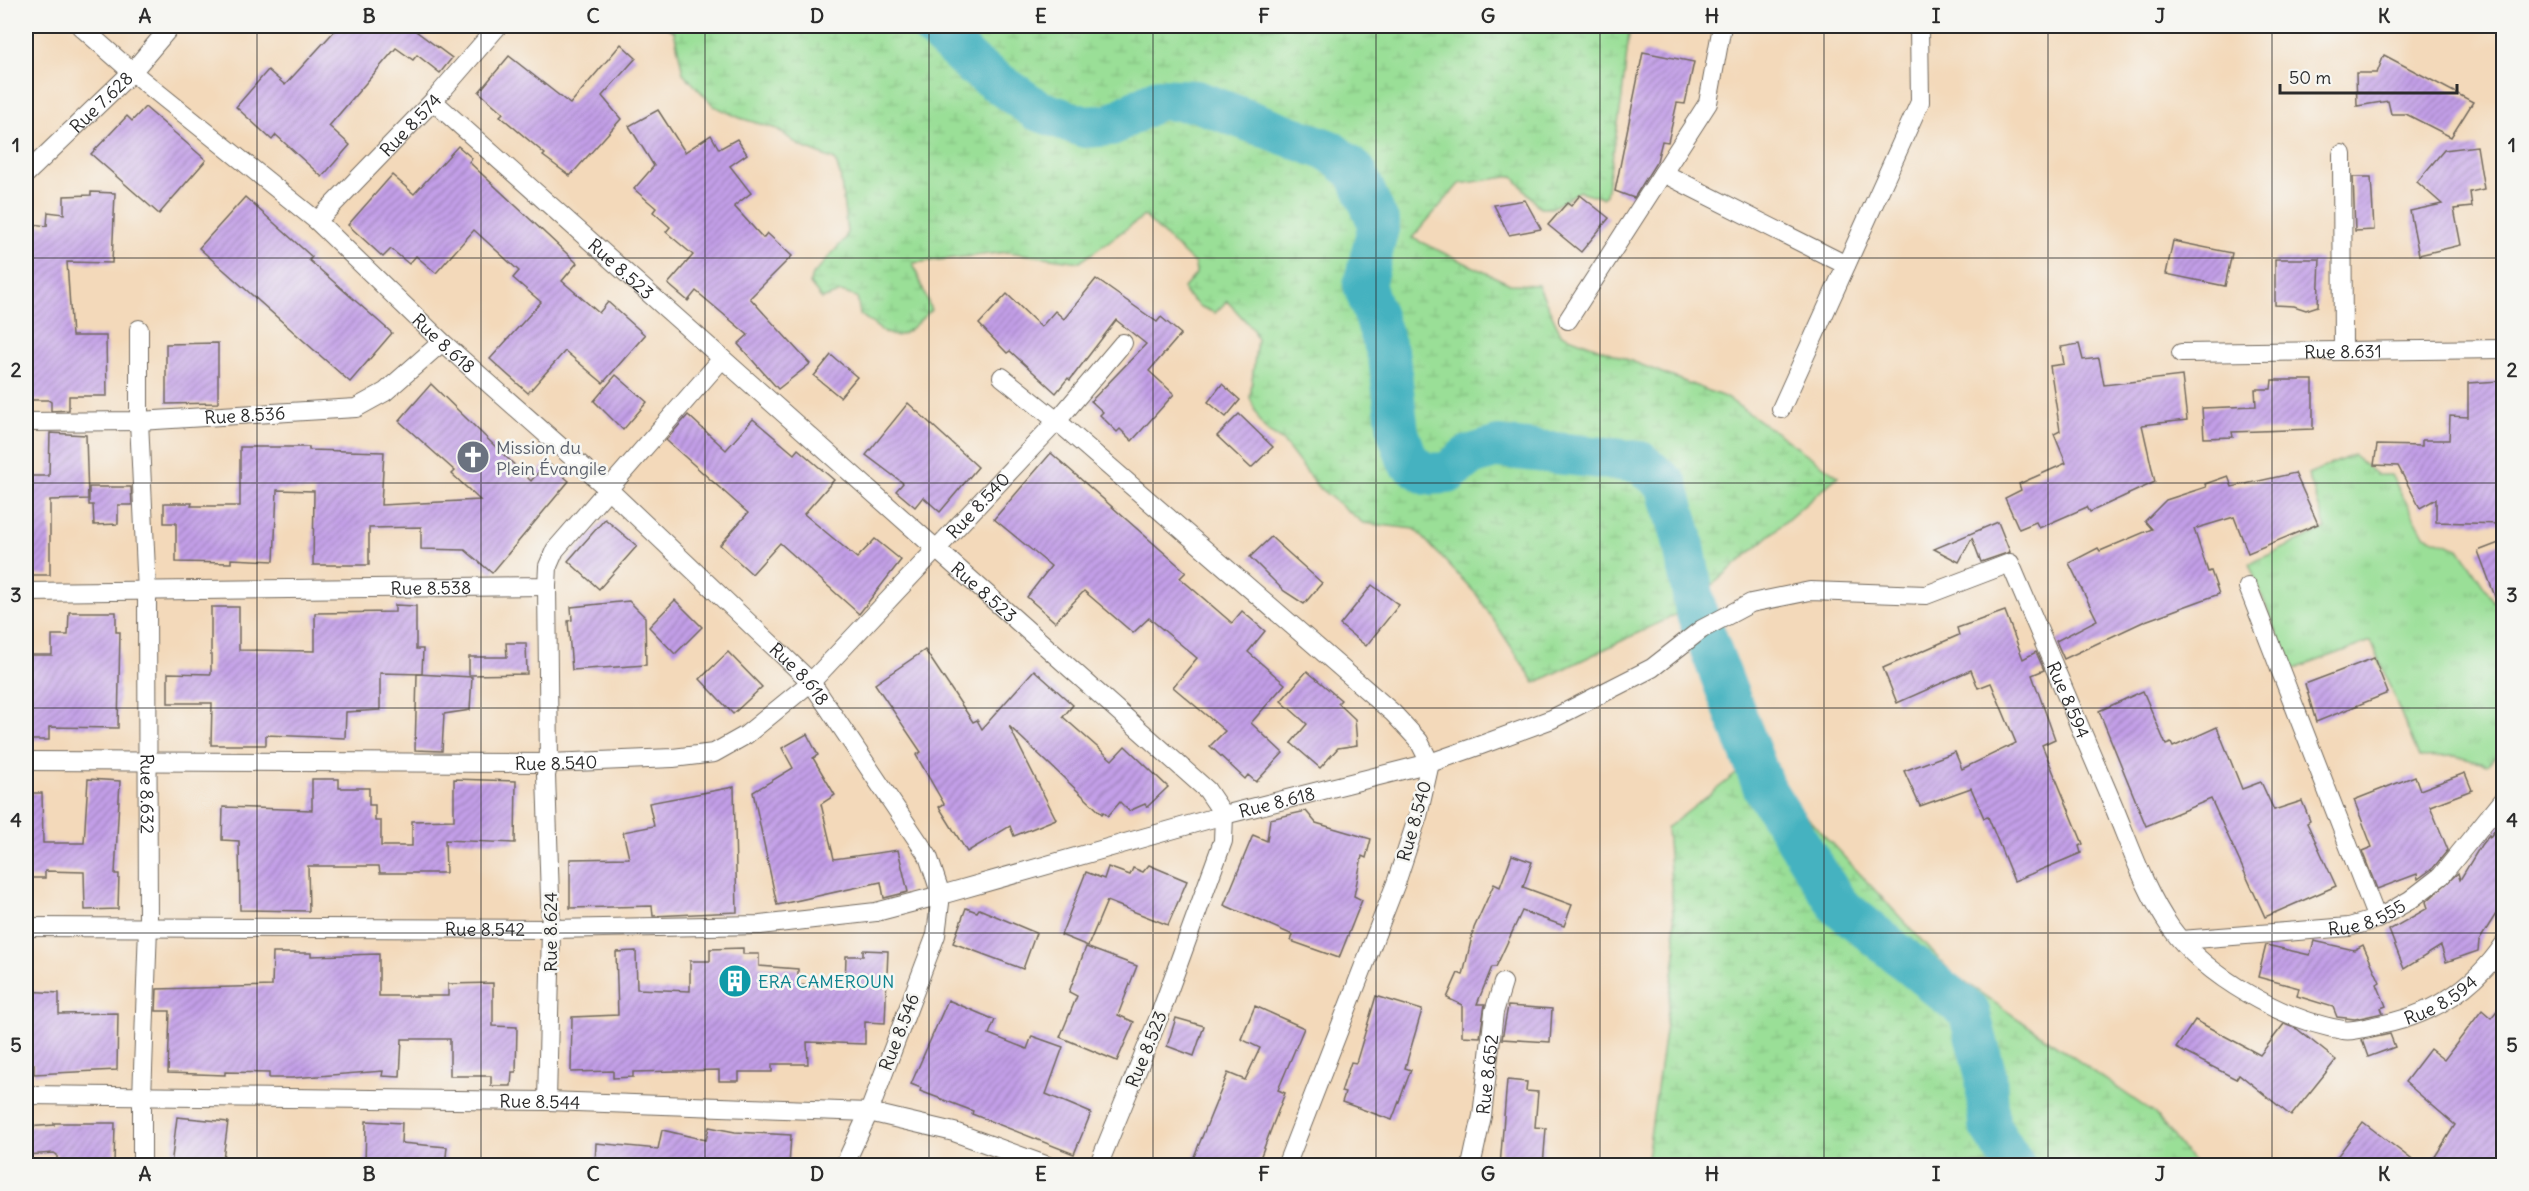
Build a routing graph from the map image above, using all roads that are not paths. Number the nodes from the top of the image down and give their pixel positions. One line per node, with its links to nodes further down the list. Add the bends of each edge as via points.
1 (80, 26): 6 (street, Rue 8.618)
2 (171, 26): 6 (street, Rue 7.628)
3 (498, 26): 7 (street, Rue 8.574)
4 (1722, 26): 9 (street, via 1708,103)
5 (1919, 26): 12 (street, via 1920,102)
6 (132, 72): 10 (street, Rue 7.628); 11 (street, Rue 8.618)
7 (433, 101): 11 (street, Rue 8.574); 20 (street, Rue 8.523)
8 (2342, 154): 18 (street)
9 (1663, 173): 12 (street); 13 (street)
10 (26, 174)
11 (317, 221): 15 (street, Rue 8.618)
12 (1846, 265): 22 (street)
13 (1568, 320)
14 (139, 329): 23 (street, Rue 8.632)
15 (442, 342): 23 (street, Rue 8.536, via 385,392 356,408); 26 (street, Rue 8.618)
16 (1123, 343): 24 (street)
17 (2504, 349): 18 (street, Rue 8.631)
18 (2343, 350): 19 (street, Rue 8.631)
19 (2181, 353)
20 (721, 360): 26 (street); 27 (street, Rue 8.523)
21 (1002, 377): 24 (street)
22 (1781, 410)
23 (139, 421): 25 (street, Rue 8.536); 31 (street, Rue 8.632)
24 (1057, 421): 27 (street, Rue 8.540); 37 (street, Rue 8.540, via 1393,714 1419,741)
25 (26, 422)
26 (607, 488): 28 (street, via 555,550 548,566); 32 (street, Rue 8.618)
27 (938, 548): 32 (street, Rue 8.540); 39 (street, Rue 8.523, via 1207,790)
28 (547, 586): 31 (street, Rue 8.538); 36 (street, Rue 8.624)
29 (2248, 587): 41 (street)
30 (26, 592): 31 (street, Rue 8.538)
31 (147, 592): 35 (street, Rue 8.632)
32 (811, 682): 36 (street, Rue 8.540, via 746,735 714,753); 40 (street, Rue 8.618, via 928,856)
33 (1552, 718): 37 (street, Rue 8.618); 45 (street, Rue 8.594, via 1652,668 1702,629 1751,603 1810,591 1926,595 2010,562 2144,877 2164,917)
34 (26, 761): 35 (street, Rue 8.540)
35 (148, 763): 36 (street, Rue 8.540); 42 (street, Rue 8.632)
36 (549, 763): 44 (street, Rue 8.624, via 546,776)
37 (1430, 763): 39 (street, Rue 8.618); 56 (street, Rue 8.540, via 1396,883)
38 (2504, 798): 41 (street, Rue 8.555, via 2441,876)
39 (1224, 815): 40 (street, Rue 8.618); 55 (street, Rue 8.523, via 1223,841 1160,1017)
40 (941, 895): 44 (street, Rue 8.542, via 876,912 759,925); 51 (street, Rue 8.546, via 936,935)
41 (2378, 919): 45 (street, Rue 8.555, via 2349,927)
42 (148, 926): 43 (street, Rue 8.542); 44 (street, Rue 8.542); 49 (street, Rue 8.632)
43 (26, 927)
44 (551, 929): 50 (street, Rue 8.624)
45 (2181, 940): 46 (street, Rue 8.594, via 2195,956 2230,982 2292,1016 2345,1031 2394,1023 2447,1001 2488,969)
46 (2504, 944)
47 (1503, 983): 57 (street, Rue 8.652, via 1494,1012 1482,1116)
48 (26, 1095): 49 (street, Rue 8.544)
49 (142, 1098): 50 (street, Rue 8.544); 52 (street, Rue 8.632)
50 (547, 1101): 51 (street, Rue 8.544)
51 (869, 1112): 53 (street, Rue 8.546); 54 (street, Rue 8.544, via 954,1132)
52 (142, 1166)
53 (844, 1166)
54 (1047, 1166)
55 (1098, 1166)
56 (1286, 1166)
57 (1471, 1166)

